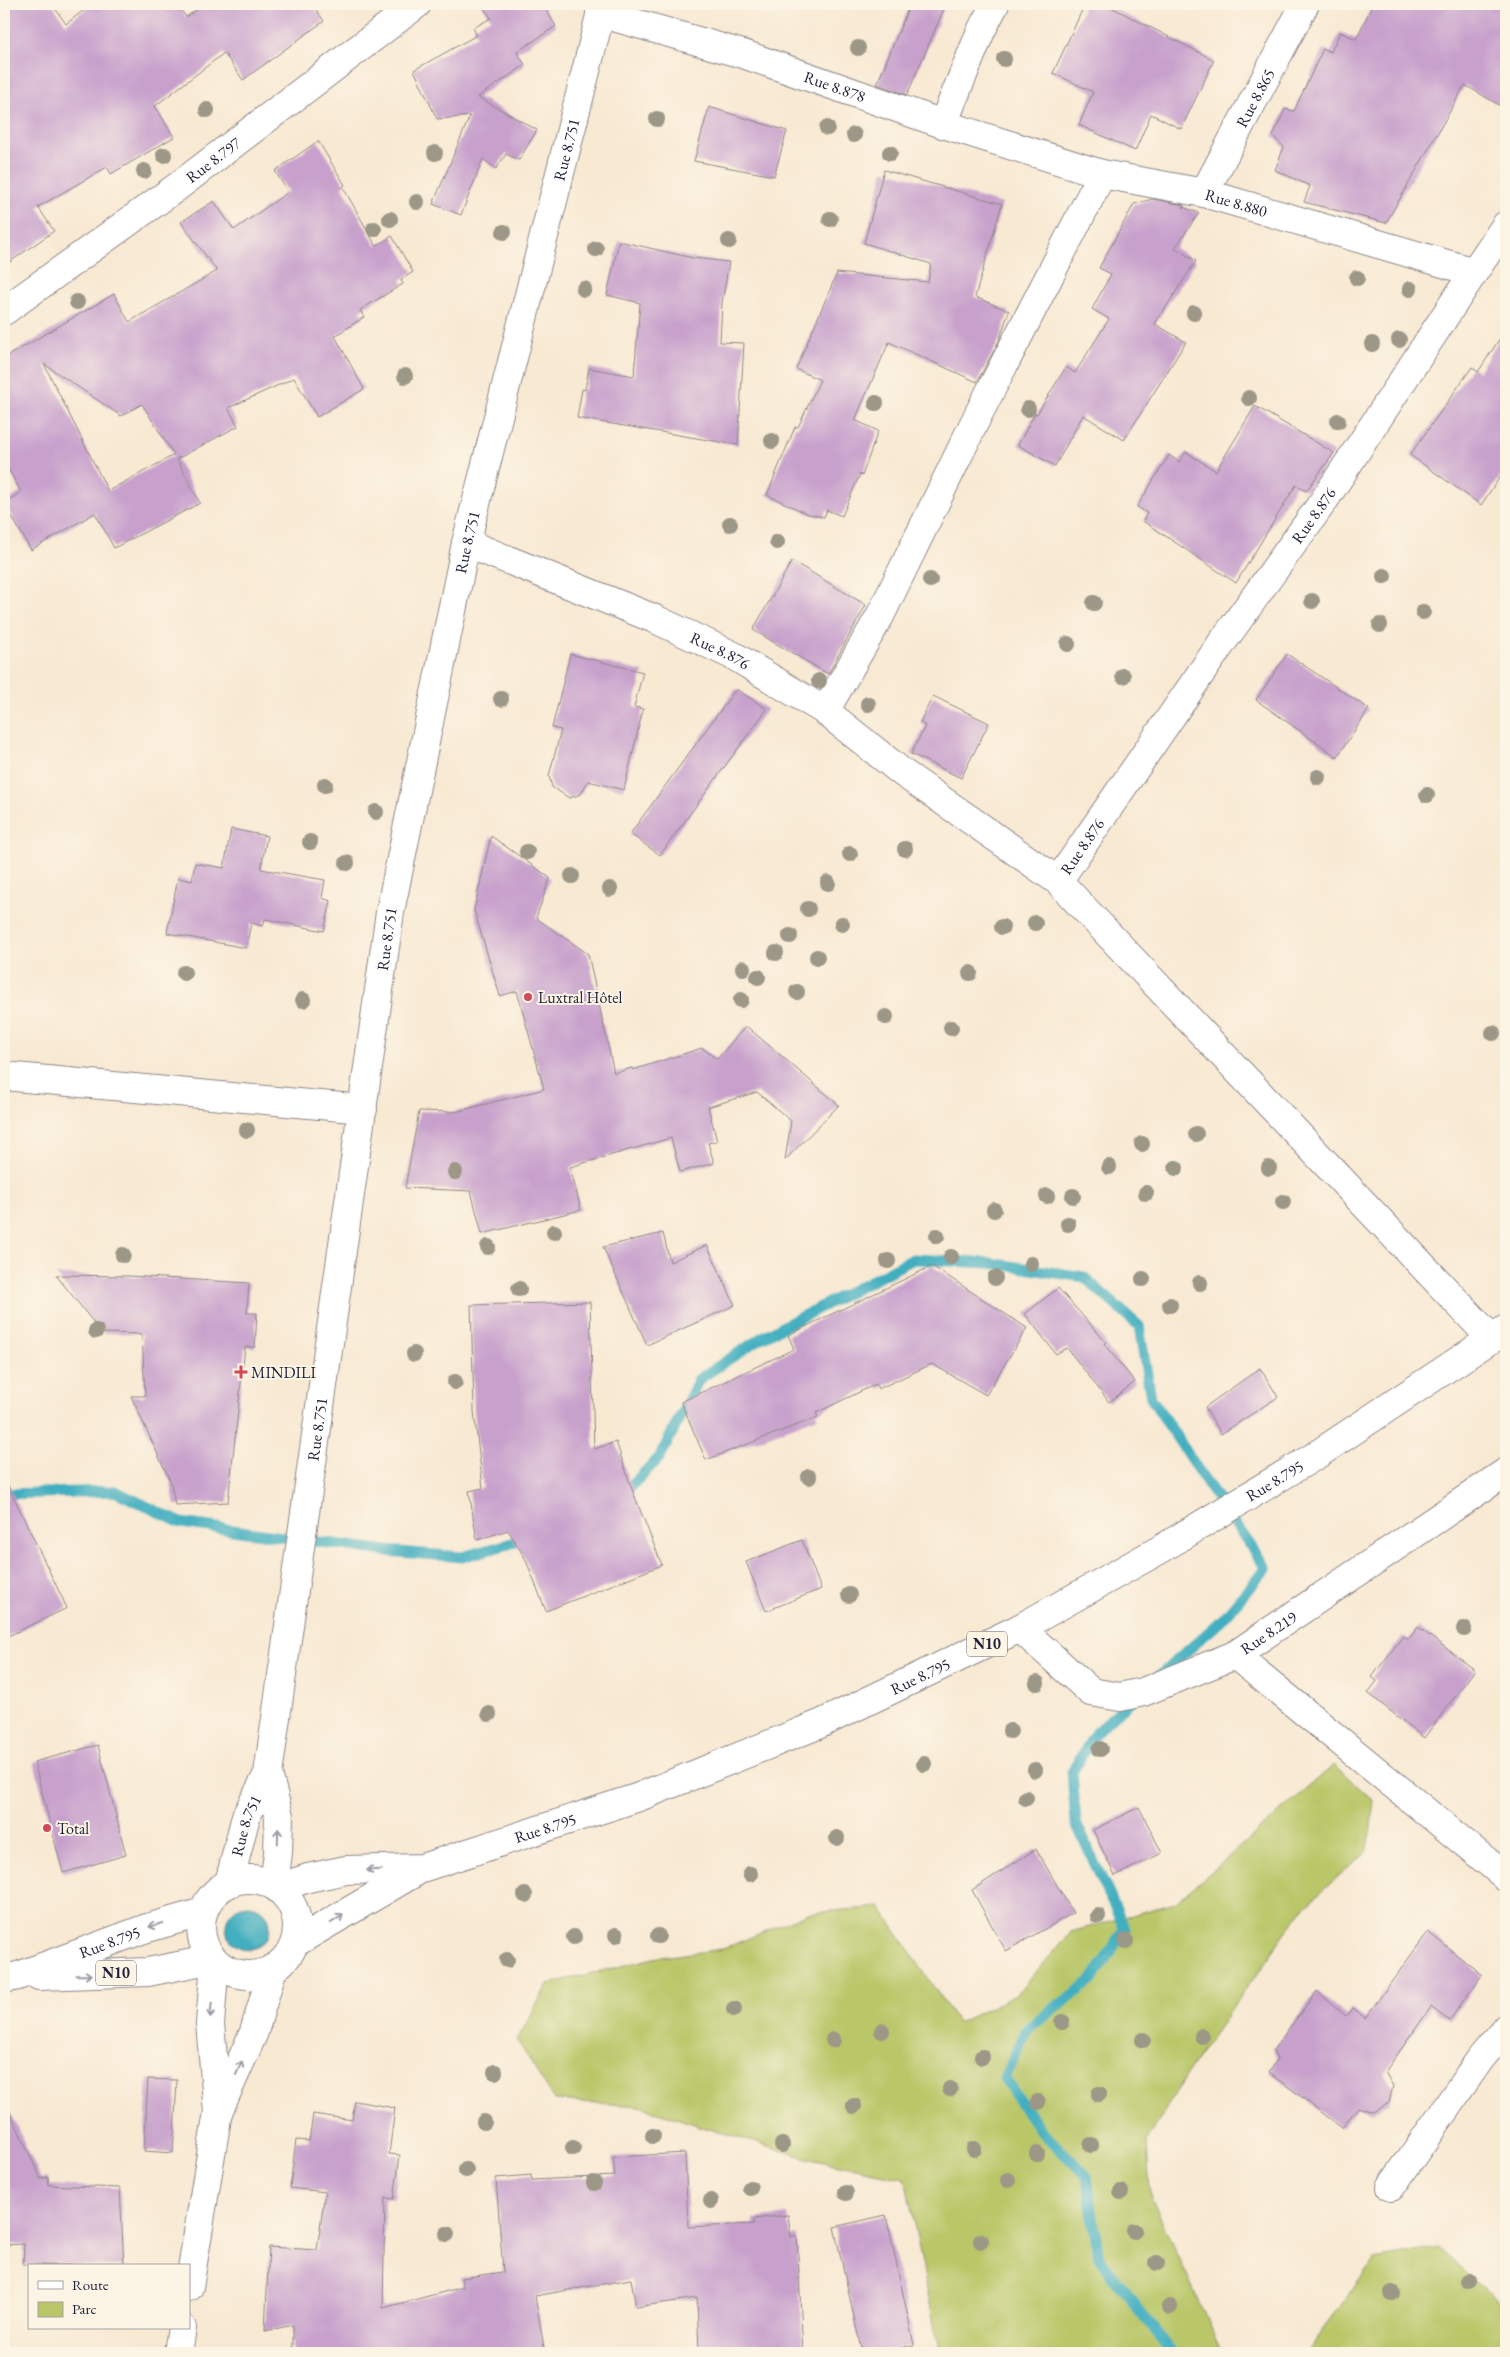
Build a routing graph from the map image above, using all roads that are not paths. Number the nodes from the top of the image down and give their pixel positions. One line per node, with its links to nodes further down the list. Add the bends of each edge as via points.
1 (417, 4): 10 (main road, Rue 8.797, via 178,187)
2 (995, 4): 5 (main road)
3 (1305, 4): 7 (main road, Rue 8.865)
4 (601, 8): 5 (main road, Rue 8.878); 11 (main road, Rue 8.751)
5 (943, 124): 6 (main road, Rue 8.880)
6 (1102, 174): 7 (main road, Rue 8.880); 12 (main road, via 979,413 880,616)
7 (1204, 193): 9 (main road, Rue 8.880)
8 (1506, 225): 9 (main road)
9 (1474, 272): 13 (main road, Rue 8.876, via 1323,502)
10 (4, 311)
11 (466, 543): 12 (main road, Rue 8.876, via 655,619 734,656); 15 (main road, Rue 8.751, via 390,912)
12 (825, 711): 13 (main road, Rue 8.876, via 903,773)
13 (1058, 881): 16 (main road)
14 (4, 1076): 15 (main road)
15 (363, 1109): 20 (main road, Rue 8.751)
16 (1499, 1334): 18 (main road, Rue 8.795 / N10, via 1315,1456 1161,1549)
17 (1506, 1472): 19 (main road, Rue 8.219)
18 (1020, 1628): 19 (main road, Rue 8.219, via 1091,1692 1120,1697 1143,1692); 21 (main road, Rue 8.795 / N10, via 820,1724 639,1797)
19 (1235, 1655): 22 (main road)
20 (268, 1774): 23 (main road, Rue 8.751, via 246,1816); 24 (main road, one-way to 20, via 279,1816)
21 (422, 1868): 24 (main road, Rue 8.795 / N10, one-way to 24, via 346,1870); 26 (main road, N10, one-way to 21)
22 (1506, 1877)
23 (229, 1883): 24 (main road, via 259,1879); 25 (main road, via 213,1895)
24 (276, 1886): 26 (main road, via 291,1904 297,1923)
25 (203, 1912): 27 (main road, via 202,1936); 29 (main road, Rue 8.795 / N10, one-way to 29, via 144,1929)
26 (295, 1943): 28 (main road)
27 (214, 1960): 28 (main road, via 228,1970 243,1974); 29 (main road, Rue 8.795 / N10, one-way to 27, via 148,1972); 31 (main road, one-way to 31, via 210,2024)
28 (273, 1968): 31 (main road, one-way to 28, via 254,2032)
29 (11, 1978)
30 (1506, 2028): 32 (main road, via 1481,2058)
31 (218, 2112): 33 (main road)
32 (1391, 2187)
33 (190, 2280)
34 (182, 2330): 35 (main road)
35 (178, 2353)

